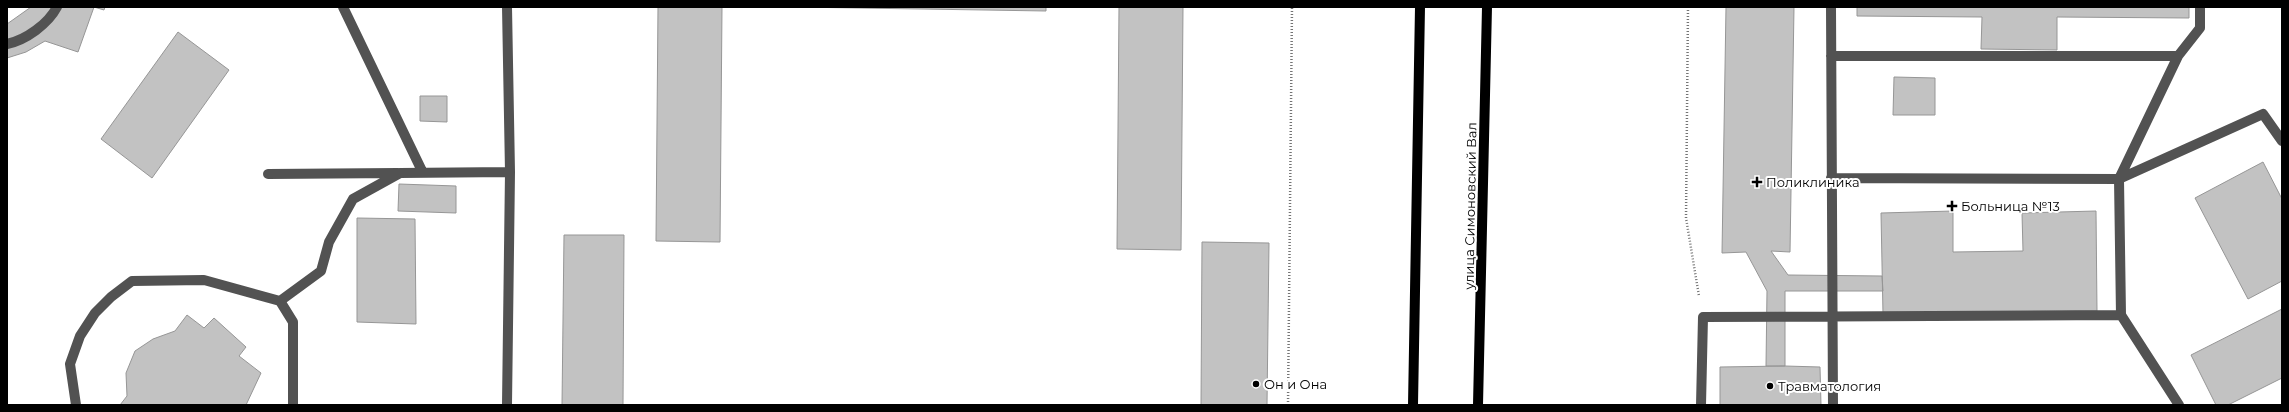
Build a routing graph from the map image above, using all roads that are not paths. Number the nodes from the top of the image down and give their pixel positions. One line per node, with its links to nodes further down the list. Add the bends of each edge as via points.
1 (57, 7): 8 (lane, via 34,32)
2 (344, 7): 14 (lane)
3 (507, 7): 12 (lane)
4 (1420, 7): 24 (main road)
5 (1487, 7): 25 (main road, улица Симоновский Вал)
6 (1831, 7): 9 (lane)
7 (2200, 7): 10 (lane, via 2200,28)
8 (7, 44)
9 (1832, 56): 10 (lane); 16 (lane)
10 (2178, 56): 17 (lane)
11 (2282, 141): 17 (lane, via 2263,114)
12 (510, 172): 14 (lane); 23 (lane)
13 (400, 173): 14 (lane); 15 (lane); 18 (lane, via 353,199 329,242 321,271)
14 (423, 173)
15 (268, 174)
16 (1831, 178): 17 (lane); 20 (lane)
17 (2119, 179): 19 (lane)
18 (280, 301): 21 (lane, via 204,280 132,281 111,297 80,336 70,364); 22 (lane, via 293,322)
19 (2121, 315): 20 (lane); 28 (lane)
20 (1832, 317): 26 (lane, via 1703,317); 27 (lane)
21 (76, 405)
22 (293, 405)
23 (507, 405)
24 (1413, 405)
25 (1478, 405)
26 (1701, 405)
27 (1833, 405)
28 (2179, 405)

